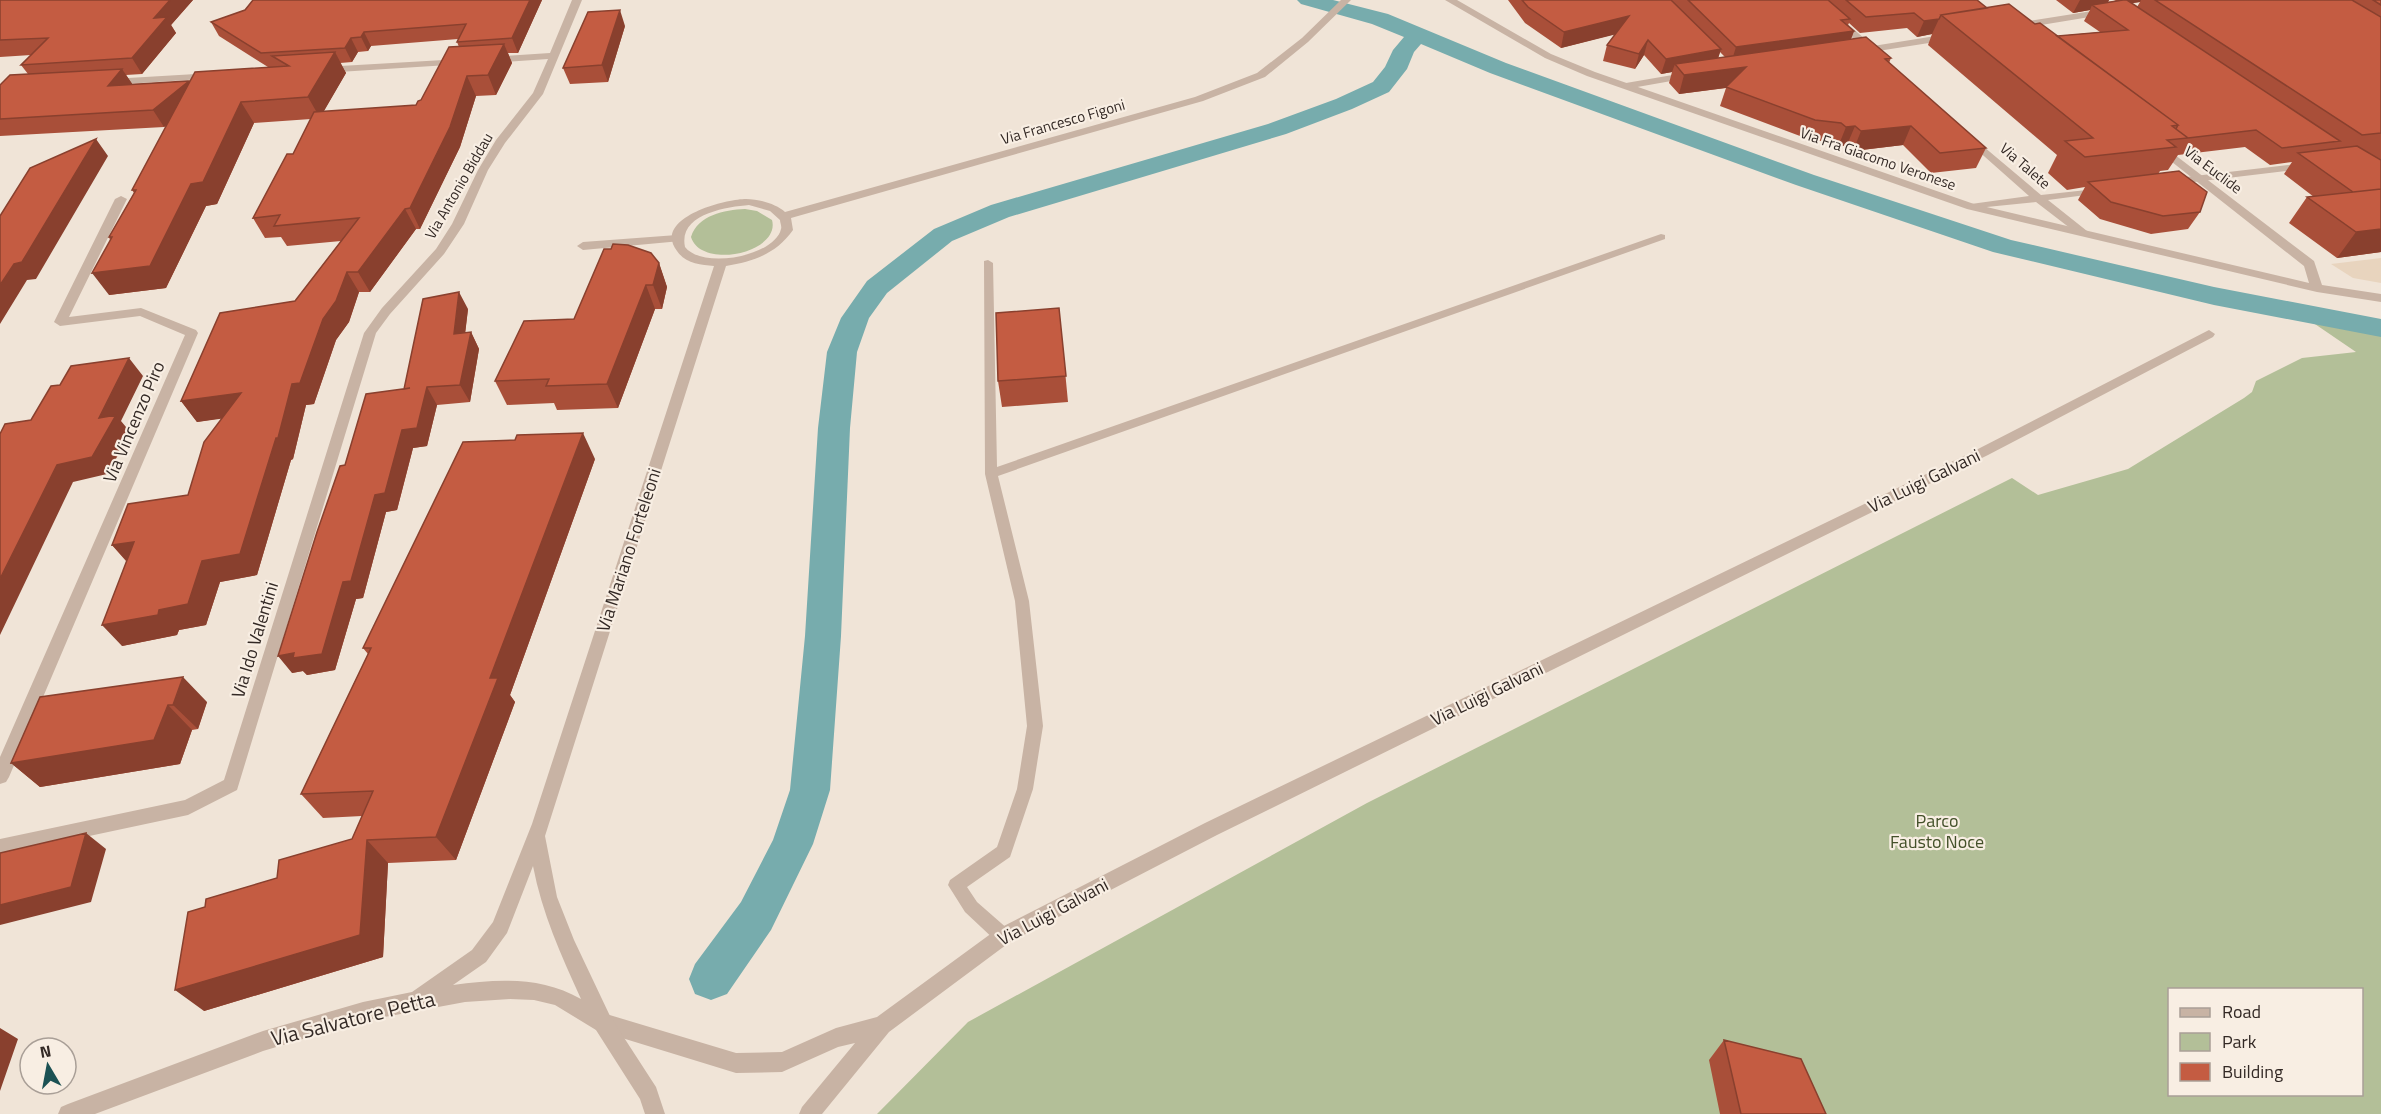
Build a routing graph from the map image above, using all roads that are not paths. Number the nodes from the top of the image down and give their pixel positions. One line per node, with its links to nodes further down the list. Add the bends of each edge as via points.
1 (577, 0): 10 (street, Via Antonio Biddau)
2 (1346, 0): 25 (street, Via Francesco Figoni, via 1262,75 1199,99)
3 (1450, 0): 15 (street, Via Fra Giacomo Veronese, via 1548,56)
4 (1814, 0): 9 (street)
5 (2104, 0): 6 (street, via 2118,10)
6 (2009, 27)
7 (1954, 36): 9 (street)
8 (1850, 52): 9 (street)
9 (1875, 53)
10 (552, 56): 11 (street); 32 (street, Via Antonio Biddau, via 538,94 500,141 458,224)
11 (309, 71)
12 (1706, 72): 15 (street)
13 (225, 75): 14 (street)
14 (95, 83)
15 (1626, 86): 24 (street, Via Fra Giacomo Veronese)
16 (1959, 128): 22 (street, Via Talete)
17 (2152, 142): 19 (street, Via Euclide)
18 (2319, 164): 19 (street)
19 (2200, 178): 20 (street); 33 (street, Via Euclide, via 2310,264)
20 (2151, 184)
21 (2118, 188): 22 (street)
22 (2038, 198): 24 (street); 26 (street, Via Talete)
23 (121, 200): 37 (street, Via Vincenzo Piro, via 60,322 141,312 192,333)
24 (1971, 207): 26 (street, Via Fra Giacomo Veronese)
25 (785, 216): 28 (street, via 777,209 749,202 716,206 688,220); 31 (street, via 784,237 774,247 759,256)
26 (2083, 233): 33 (street, Via Fra Giacomo Veronese)
27 (1661, 237): 36 (lane)
28 (677, 239): 29 (street); 31 (street, via 680,249 689,257)
29 (583, 246)
30 (988, 263): 36 (lane)
31 (721, 264): 38 (street, Via Mariano Forteleoni)
32 (409, 288): 39 (street, Via Ido Valentini, via 370,333 231,785 188,807)
33 (2317, 288): 34 (street)
34 (2381, 298)
35 (2209, 334): 40 (street, Via Luigi Galvani, via 1983,452 1212,829)
36 (991, 474): 40 (lane, via 1022,601 1033,687 1033,750 1004,852 956,885 971,907)
37 (0, 777)
38 (537, 837): 41 (street, Via Mariano Forteleoni, via 500,927 479,956); 42 (street, Via Mariano Forteleoni, via 548,897)
39 (0, 847)
40 (1003, 936): 43 (street, Via Luigi Galvani)
41 (419, 998): 42 (street, Via Salvatore Petta, via 505,988 555,995); 44 (street, Via Salvatore Petta, via 328,1021 223,1055)
42 (603, 1023): 43 (street, Via Salvatore Petta, via 736,1063 782,1062 836,1038); 45 (street, via 650,1094)
43 (882, 1025): 46 (street, Via Luigi Galvani)
44 (68, 1114)
45 (655, 1114)
46 (809, 1114)

